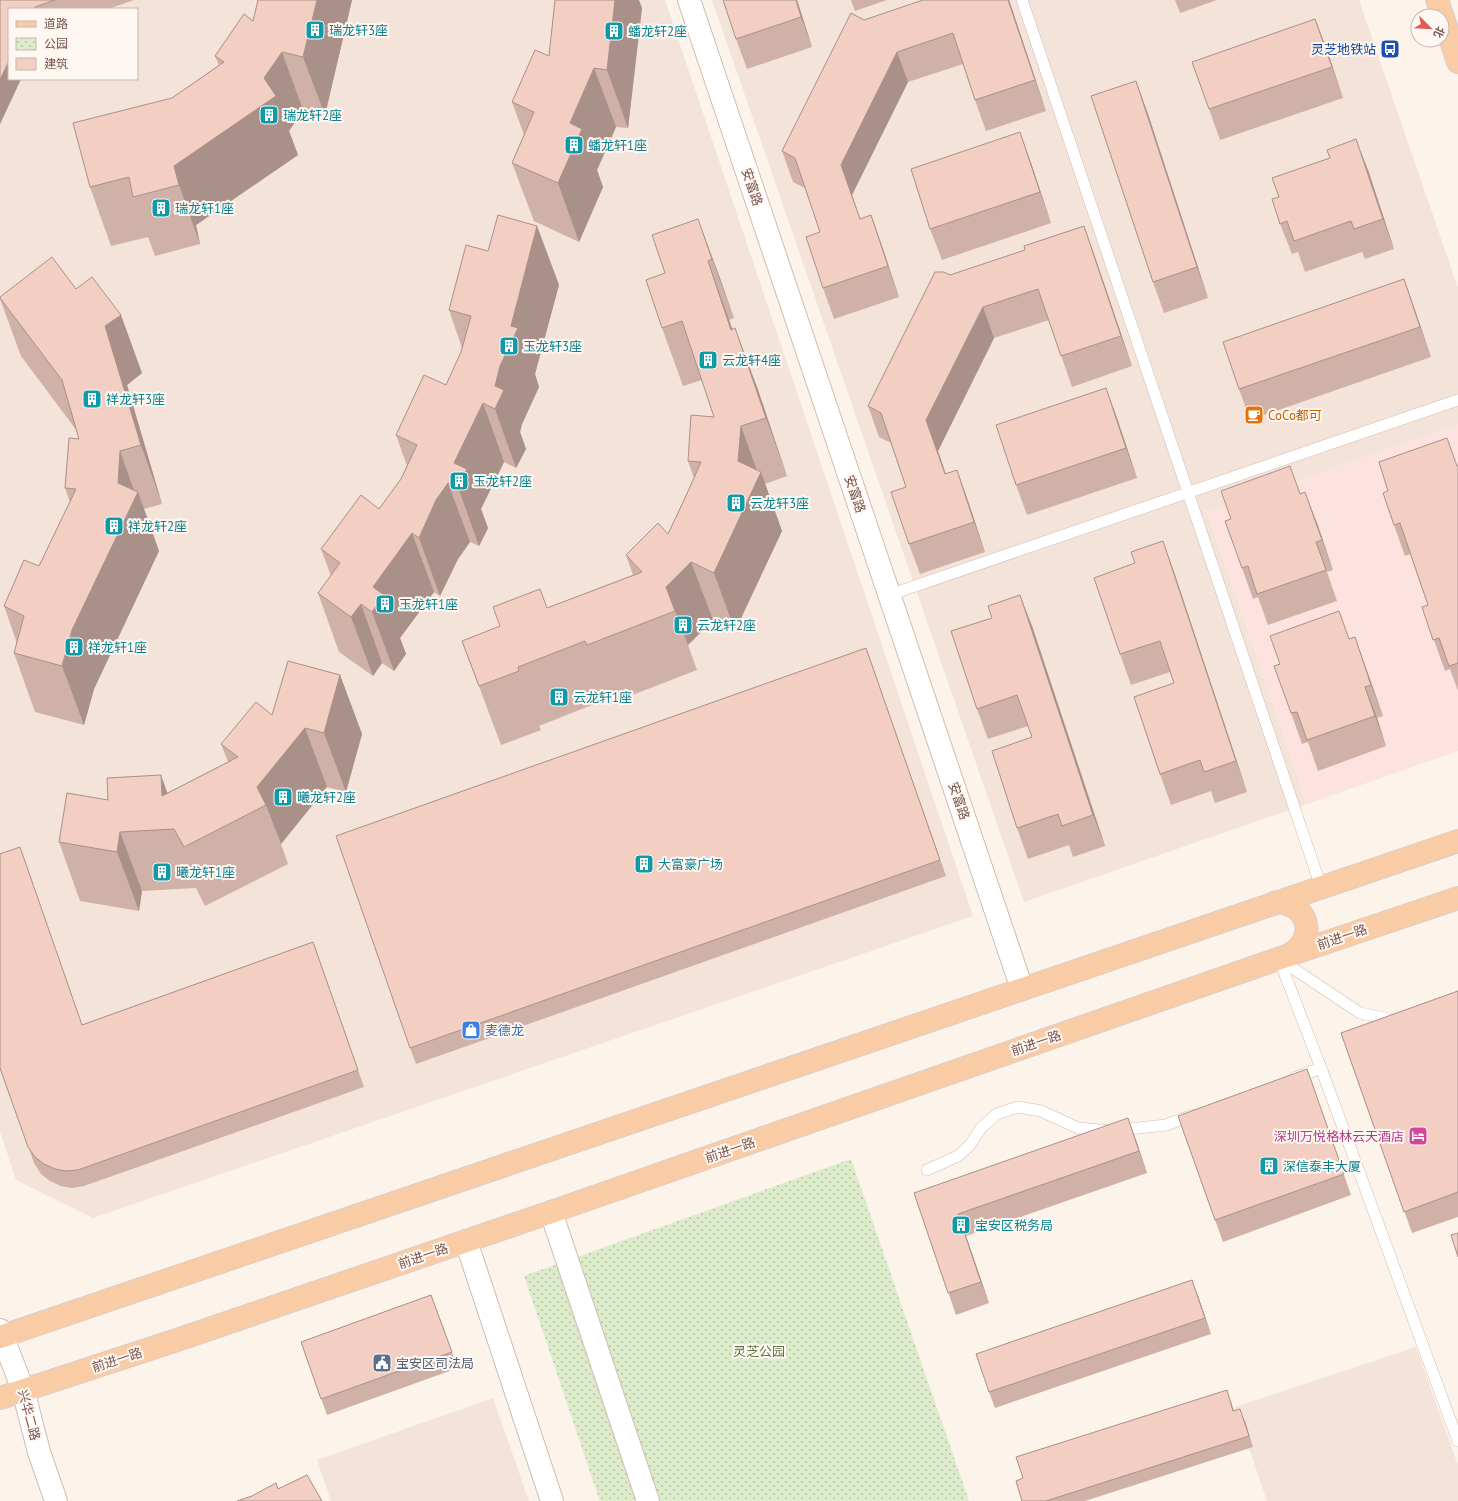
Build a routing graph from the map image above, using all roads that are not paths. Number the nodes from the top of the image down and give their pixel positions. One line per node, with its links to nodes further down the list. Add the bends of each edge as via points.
1 (689, 0): 7 (street, 安富路)
2 (1022, 0): 6 (lane)
3 (1437, 0): 4 (main road)
4 (1458, 62)
5 (1458, 400): 6 (lane)
6 (1188, 492): 7 (lane); 9 (lane)
7 (889, 595): 13 (street, 安富路)
8 (1458, 841): 9 (main road)
9 (1321, 887): 11 (main road)
10 (1458, 898): 12 (main road, 前进一路)
11 (1276, 902): 12 (main road, via 1292,905 1300,911 1307,928 1306,937 1301,945 1295,952); 13 (main road)
12 (1284, 957): 14 (lane, via 1360,1013 1393,1020); 15 (lane); 19 (main road, 前进一路)
13 (1022, 989): 21 (main road)
14 (1407, 1018)
15 (1321, 1068): 16 (lane); 24 (lane)
16 (1284, 1081)
17 (1203, 1111): 18 (lane, via 1166,1125 1111,1131 1078,1128 1041,1111 1018,1107 997,1114 981,1128 970,1145 958,1156)
18 (927, 1170)
19 (551, 1212): 20 (main road, 前进一路); 27 (street)
20 (466, 1241): 22 (main road, 前进一路); 26 (street)
21 (1, 1334): 22 (street, 兴华二路)
22 (23, 1390): 23 (main road, 前进一路); 25 (street, 兴华二路, via 39,1452)
23 (0, 1398)
24 (1458, 1441)
25 (56, 1501)
26 (552, 1501)
27 (648, 1501)

